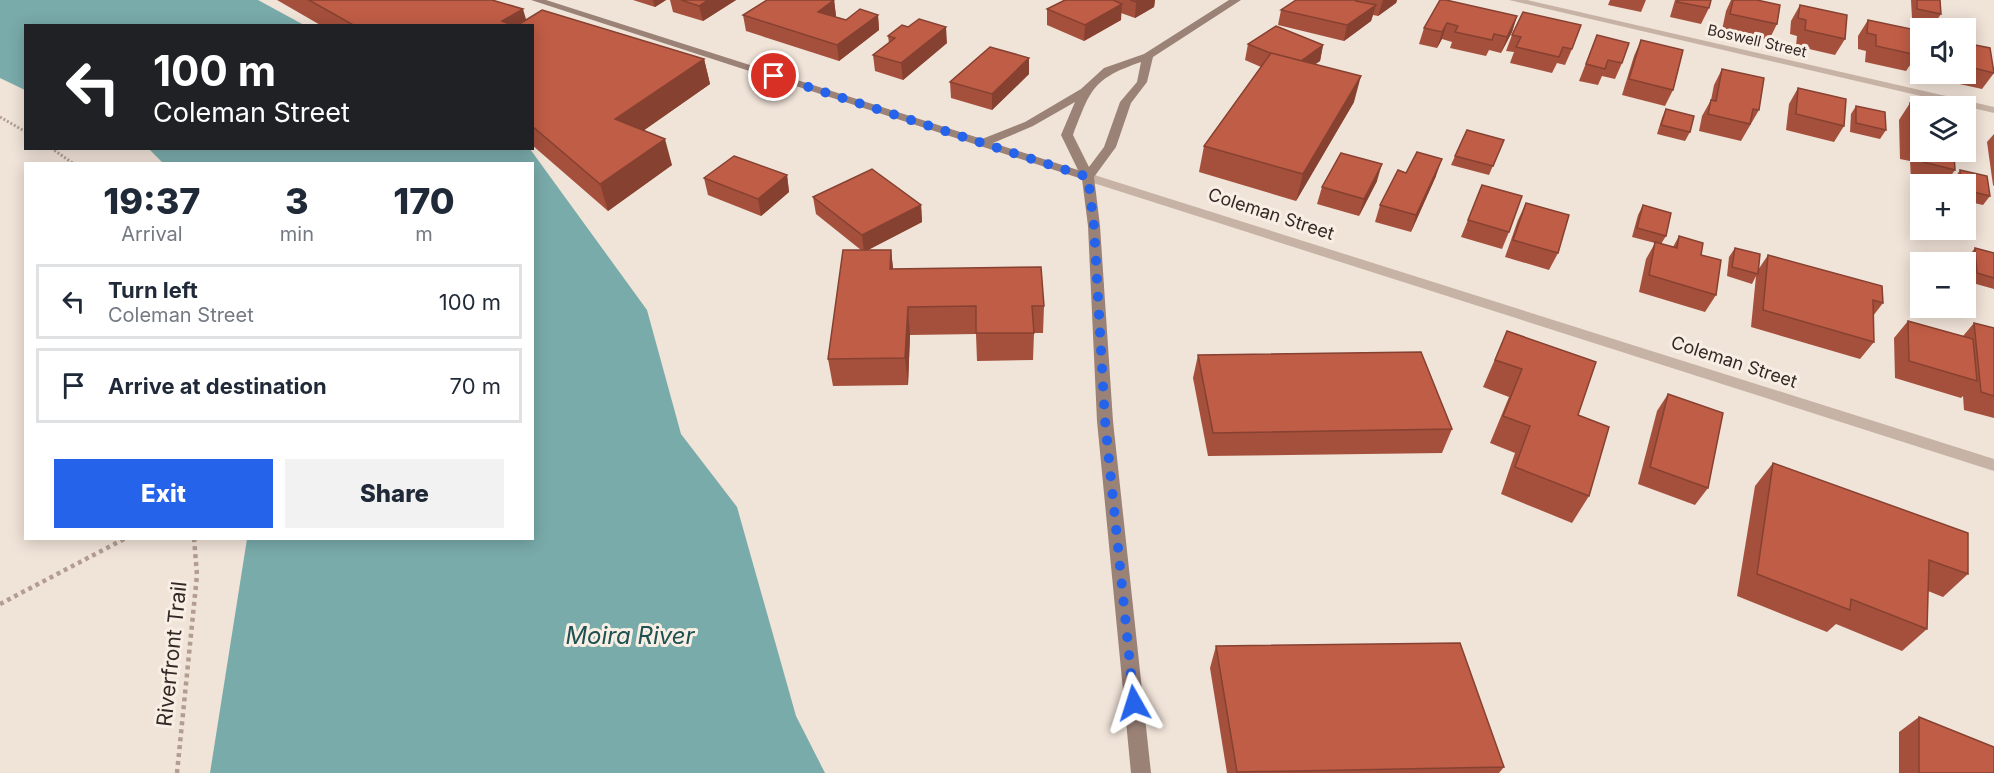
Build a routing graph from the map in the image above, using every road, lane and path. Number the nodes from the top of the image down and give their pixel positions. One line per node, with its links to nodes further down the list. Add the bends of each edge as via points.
1 (536, 0): 9 (main road, Coleman Street)
2 (1236, 0): 4 (main road)
3 (1514, 0): 6 (street, Boswell Street)
4 (1148, 56): 5 (main road, via 1108,69); 12 (main road, via 1142,82 1125,102 1110,147)
5 (1085, 91): 9 (main road, via 1029,124); 12 (main road, via 1067,135)
6 (1994, 110)
7 (0, 117): 8 (path)
8 (24, 131)
9 (982, 143): 12 (main road, Coleman Street)
10 (54, 150): 11 (path)
11 (71, 162)
12 (1088, 177): 13 (street, Coleman Street); 18 (main road, via 1105,421)
13 (1994, 465)
14 (122, 540): 16 (path)
15 (194, 540): 17 (path, Riverfront Trail, via 197,575)
16 (0, 604)
17 (177, 773)
18 (1141, 773)

